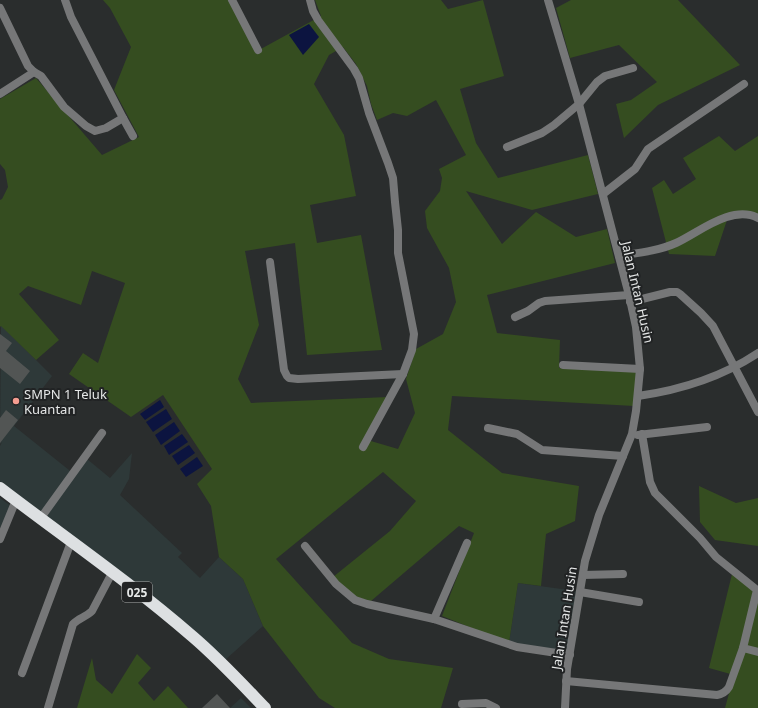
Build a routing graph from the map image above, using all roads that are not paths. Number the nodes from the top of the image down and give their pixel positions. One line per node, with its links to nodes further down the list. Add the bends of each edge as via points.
1 (65, 0): 12 (street)
2 (232, 0): 6 (street)
3 (310, 0): 25 (street, via 318,20 359,78 392,178 398,253 414,334 412,350)
4 (548, 0): 11 (street, Jalan Intan Husin)
5 (0, 8): 8 (street, via 28,66)
6 (258, 50)
7 (633, 68): 11 (street, via 605,76)
8 (34, 72): 10 (street); 12 (street, via 41,76 64,107 92,130 102,130)
9 (744, 84): 15 (street, via 648,149 635,169)
10 (0, 94)
11 (580, 104): 14 (street, via 548,130); 15 (street, Jalan Intan Husin)
12 (122, 118): 13 (street)
13 (133, 136)
14 (507, 147)
15 (603, 194): 17 (street, Jalan Intan Husin)
16 (758, 218): 17 (street, via 746,214 728,217 676,243 644,253)
17 (619, 256): 19 (street, Jalan Intan Husin)
18 (270, 262): 25 (street, via 284,370 287,376 298,379)
19 (629, 298): 20 (street, via 545,301); 23 (street, via 677,292 698,309 713,326); 24 (street, Jalan Intan Husin, via 636,327)
20 (515, 318)
21 (758, 353): 23 (street)
22 (563, 365): 24 (street)
23 (735, 366): 26 (street, via 688,385 661,393); 27 (street)
24 (640, 369): 26 (street, Jalan Intan Husin)
25 (403, 374): 33 (street)
26 (638, 396): 32 (street, Jalan Intan Husin)
27 (758, 412)
28 (707, 427): 31 (street)
29 (488, 428): 34 (street, via 517,434 542,450)
30 (102, 433): 37 (street)
31 (642, 434): 32 (street); 48 (street, via 650,482 655,493 716,557 757,590)
32 (631, 436): 34 (street, Jalan Intan Husin)
33 (363, 447)
34 (623, 456): 44 (street, Jalan Intan Husin, via 599,515)
35 (0, 488): 36 (highway, 025)
36 (16, 500): 37 (highway, 025); 38 (street)
37 (40, 519): 39 (highway, 025)
38 (0, 539)
39 (71, 542): 42 (highway, 025); 51 (street)
40 (467, 543): 47 (street)
41 (305, 546): 47 (street, via 336,584 355,600)
42 (112, 573): 54 (street, via 92,611 73,624); 55 (highway, 025, via 192,636)
43 (623, 574): 44 (street)
44 (583, 575): 45 (street, Jalan Intan Husin)
45 (580, 592): 46 (street); 50 (street, Jalan Intan Husin)
46 (639, 602)
47 (434, 619): 50 (street, via 517,647)
48 (743, 648): 49 (street); 52 (street, via 727,691 716,696)
49 (758, 652)
50 (570, 655): 52 (street, Jalan Intan Husin)
51 (22, 673)
52 (566, 681): 57 (street, Jalan Intan Husin)
53 (462, 704): 56 (street, via 486,703)
54 (48, 708)
55 (265, 708)
56 (496, 708)
57 (565, 708)

